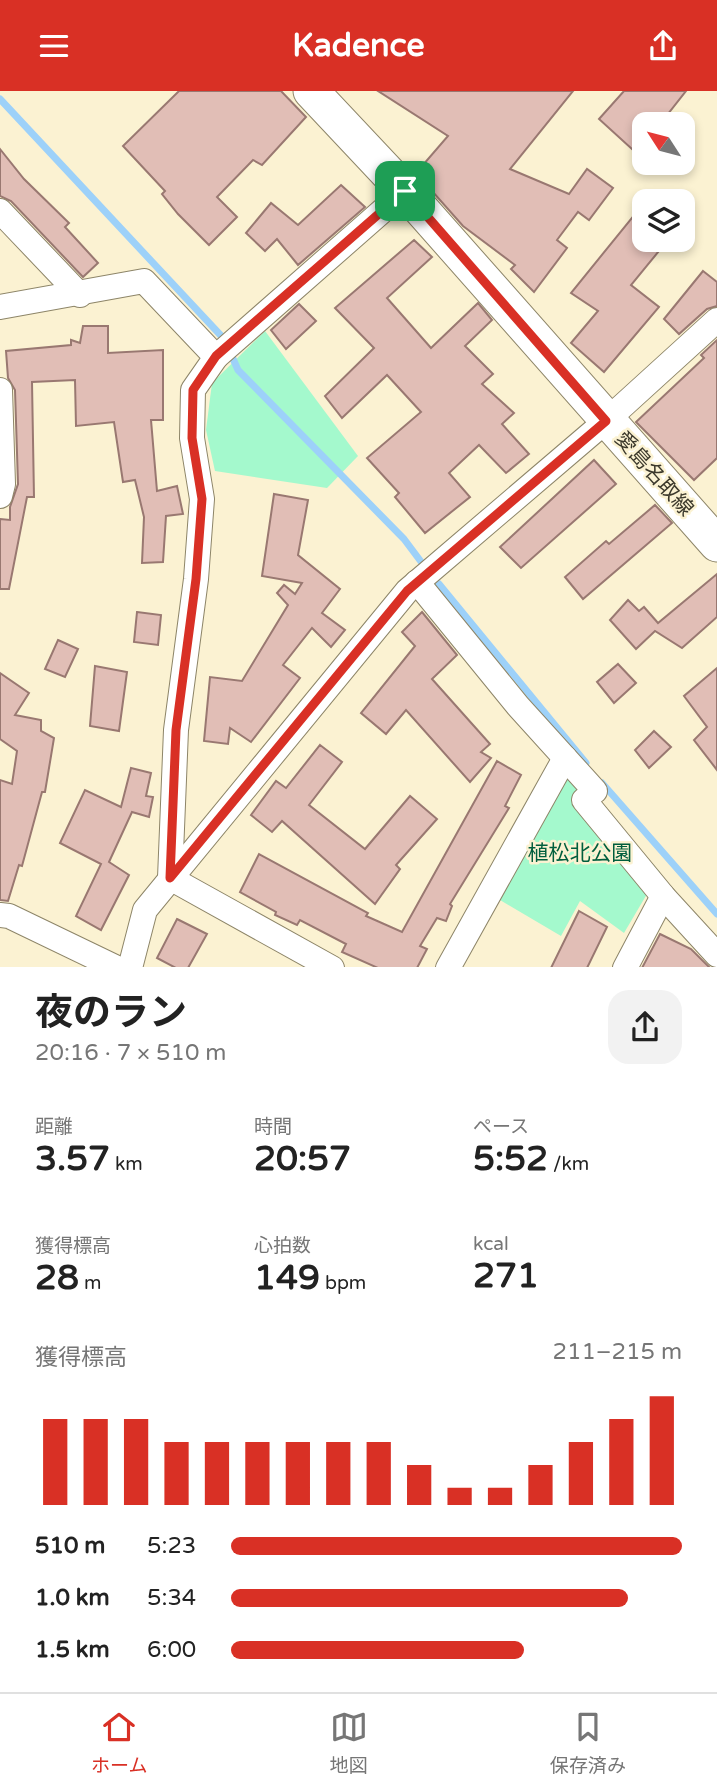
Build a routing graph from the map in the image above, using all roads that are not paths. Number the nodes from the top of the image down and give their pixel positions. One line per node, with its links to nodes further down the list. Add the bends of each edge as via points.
1 (311, 91): 2 (main road, 愛島名取線)
2 (405, 191): 7 (street); 9 (main road, 愛島名取線)
3 (0, 211): 4 (street)
4 (80, 295): 5 (street); 7 (street, via 144,281)
5 (0, 307)
6 (717, 320): 9 (street)
7 (216, 356): 14 (street, via 193,390 192,438 202,499 176,730)
8 (0, 390): 10 (street)
9 (606, 421): 11 (main road, 愛島名取線); 12 (street)
10 (1, 488)
11 (717, 544)
12 (417, 582): 13 (street); 14 (street, via 374,628)
13 (565, 758): 15 (street, via 595,790 584,800); 21 (street)
14 (170, 878): 19 (street, via 145,910); 20 (street)
15 (663, 897): 17 (street); 22 (street)
16 (0, 915): 18 (street)
17 (717, 955)
18 (115, 967)
19 (131, 967)
20 (330, 967)
21 (449, 967)
22 (626, 967)

